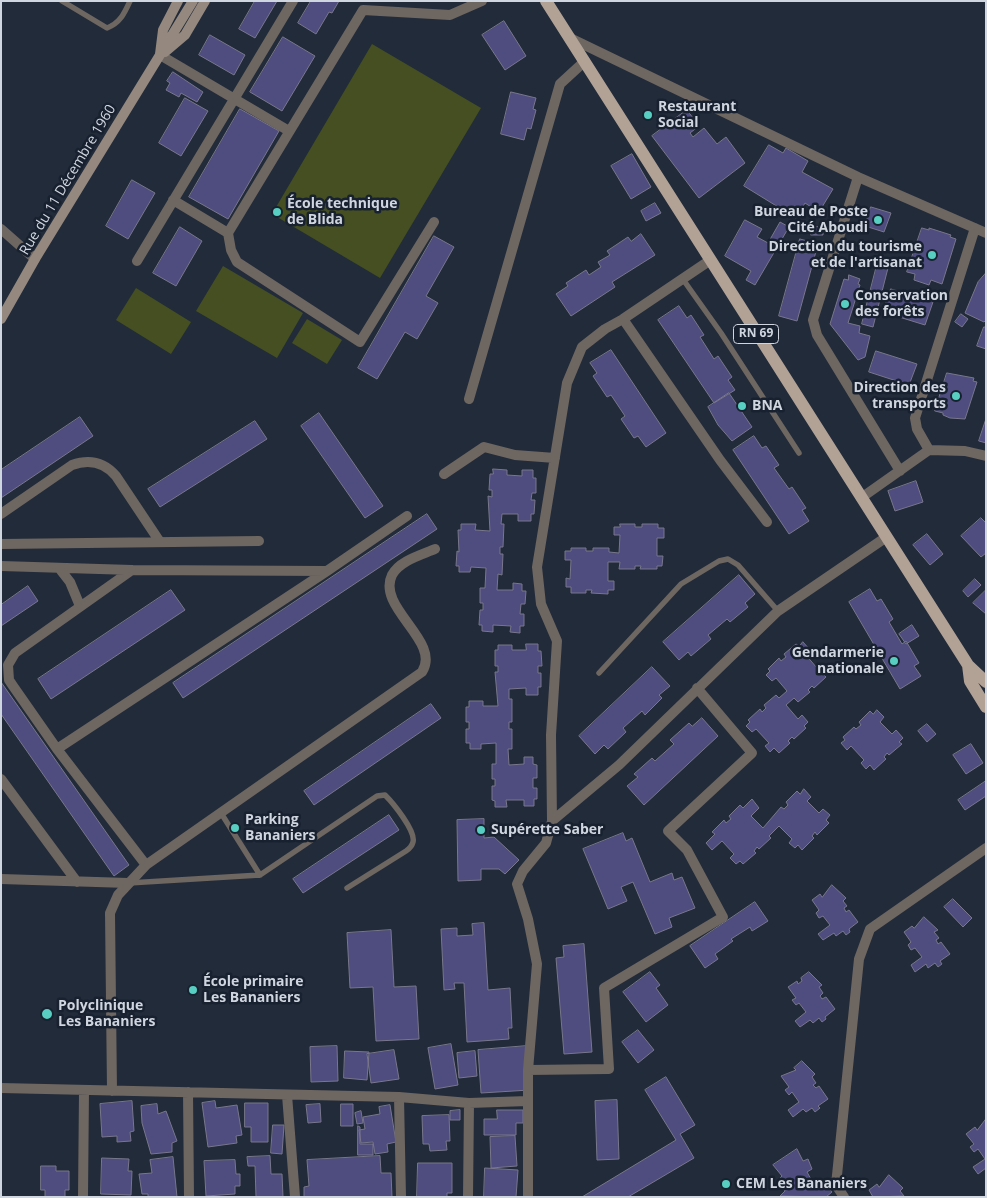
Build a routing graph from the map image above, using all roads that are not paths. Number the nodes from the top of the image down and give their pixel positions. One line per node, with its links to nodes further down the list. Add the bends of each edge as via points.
1 (62, 1): 2 (lane, via 107,28 122,18)
2 (130, 1)
3 (178, 1): 12 (main road, Rue du 11 Décembre 1960, via 163,30)
4 (193, 1): 12 (main road, Rue du 11 Décembre 1960)
5 (205, 1): 12 (main road, Rue du 11 Décembre 1960, via 184,34)
6 (293, 1): 14 (street)
7 (357, 1): 10 (street)
8 (482, 1): 10 (street, via 450,15)
9 (546, 1): 11 (main road, RN 69)
10 (363, 10): 15 (street)
11 (570, 38): 13 (main road, RN 69); 16 (street)
12 (160, 55): 14 (street); 23 (main road, Rue du 11 Décembre 1960)
13 (585, 61): 25 (main road, RN 69); 29 (street, via 560,84)
14 (233, 98): 15 (street); 17 (street)
15 (288, 131): 21 (street)
16 (858, 177): 19 (street); 34 (street, via 813,320 817,335)
17 (173, 200): 21 (street); 24 (street)
18 (434, 222): 21 (street, via 360,342 237,262)
19 (976, 228): 22 (street); 30 (street, via 914,418)
20 (1, 229): 23 (street)
21 (228, 233)
22 (986, 233)
23 (35, 259): 27 (main road, Rue du 11 Décembre 1960)
24 (137, 261)
25 (709, 261): 26 (street); 36 (main road, RN 69)
26 (682, 278): 28 (street); 31 (lane)
27 (1, 319)
28 (623, 319): 33 (street, via 582,347 567,383); 39 (street)
29 (469, 399)
30 (929, 450): 32 (street, via 965,451); 34 (street)
31 (799, 453)
32 (986, 456)
33 (555, 458): 35 (street, via 515,455 484,447); 59 (street, via 537,566 541,604 557,642 551,734)
34 (900, 471): 36 (street)
35 (444, 474)
36 (861, 498): 40 (main road, RN 69)
37 (1, 514): 42 (street, via 72,465 96,462 116,476)
38 (407, 516): 48 (street)
39 (767, 522)
40 (885, 538): 50 (street); 51 (main road, RN 69)
41 (259, 541): 42 (street)
42 (160, 542): 43 (street)
43 (1, 544)
44 (435, 549): 58 (street, via 399,567 392,575 390,588 393,600 425,654 427,665 422,672)
45 (1, 566): 46 (street)
46 (59, 568): 47 (street); 49 (street, via 70,582)
47 (132, 570): 48 (street); 49 (street)
48 (327, 571): 56 (street)
49 (80, 606): 56 (street, via 64,621 15,653 8,665 10,680)
50 (778, 611): 52 (lane, via 738,565 728,560 719,561 681,584); 54 (street)
51 (968, 665): 53 (main road, RN 69); 55 (main road, RN 69, via 970,681)
52 (599, 674)
53 (986, 682)
54 (697, 688): 59 (street, via 619,765); 67 (street, via 752,753 668,831 687,850 723,918 604,988 609,1069)
55 (986, 707)
56 (57, 749): 61 (street)
57 (1, 779): 64 (street)
58 (221, 813): 61 (street); 62 (lane)
59 (552, 822): 67 (street, via 546,843 523,871 517,884 537,964)
60 (986, 848): 82 (street, via 870,930 859,958 836,1185)
61 (146, 865): 65 (street)
62 (260, 875): 65 (lane); 66 (lane, via 377,796 385,795 393,802 413,835 413,844 406,852)
63 (1, 879): 64 (street)
64 (78, 882): 65 (street)
65 (128, 883): 70 (street, via 113,903 110,913)
66 (347, 888)
67 (528, 1070): 74 (street)
68 (1, 1088): 69 (street)
69 (84, 1090): 70 (street); 76 (street)
70 (112, 1091): 71 (street)
71 (188, 1092): 72 (street); 77 (street)
72 (287, 1095): 73 (street); 78 (street)
73 (399, 1097): 75 (street); 79 (street)
74 (528, 1101): 75 (street); 81 (street)
75 (469, 1102): 80 (street)
76 (83, 1197)
77 (189, 1197)
78 (294, 1197)
79 (400, 1197)
80 (468, 1197)
81 (528, 1197)
82 (844, 1197)

